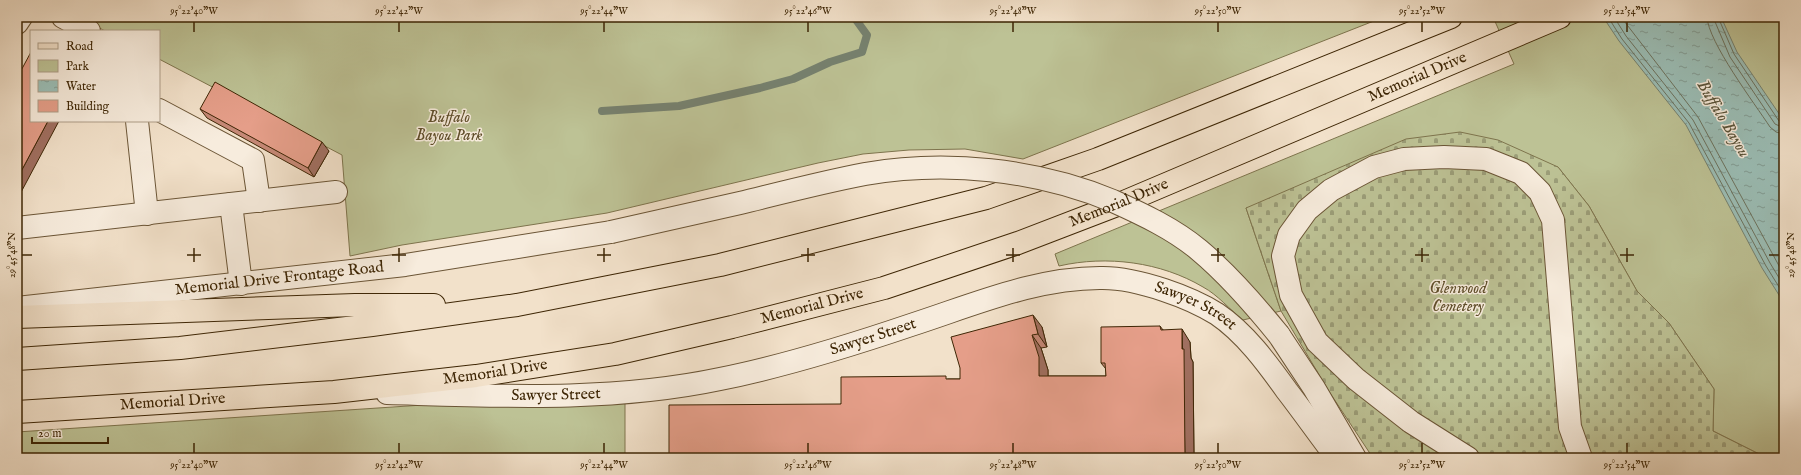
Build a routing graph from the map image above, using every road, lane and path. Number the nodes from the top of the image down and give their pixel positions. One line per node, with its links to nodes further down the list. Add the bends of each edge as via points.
1 (21, 17): 5 (street)
2 (63, 17): 6 (street)
3 (1451, 17): 16 (main road, via 1098,159 986,198 720,265)
4 (1560, 17): 20 (main road, Memorial Drive, via 1117,205 1018,243 884,288 615,354 476,376)
5 (17, 23)
6 (87, 30)
7 (160, 111): 10 (street, via 253,160)
8 (137, 122): 12 (street)
9 (336, 192): 10 (street)
10 (259, 201): 11 (street)
11 (231, 204): 12 (street); 15 (street)
12 (147, 214): 13 (street)
13 (17, 228)
14 (611, 232): 15 (street, Memorial Drive Frontage Road, via 405,264); 23 (street, Sawyer Street, bridge, via 866,174 910,169 996,171 1040,178 1091,192 1137,211 1175,233 1198,248 1243,291 1278,335 1314,388)
15 (240, 284): 17 (street, Memorial Drive Frontage Road)
16 (517, 305): 18 (main road, via 355,305); 19 (main road, via 180,348)
17 (17, 308)
18 (17, 317)
19 (17, 359)
20 (334, 392): 21 (main road, Memorial Drive); 22 (street, Sawyer Street, via 538,397 626,392 719,379 801,359 1006,293 1045,284 1106,278 1160,289 1218,315 1267,363)
21 (17, 412)
22 (1337, 458)
23 (1355, 458)
24 (1468, 458): 25 (street, via 1411,422 1356,379 1317,342 1291,295 1283,256 1289,235 1307,210 1331,190 1374,167 1404,159 1486,159 1520,173 1540,192 1553,220 1570,427)
25 (1580, 458)

